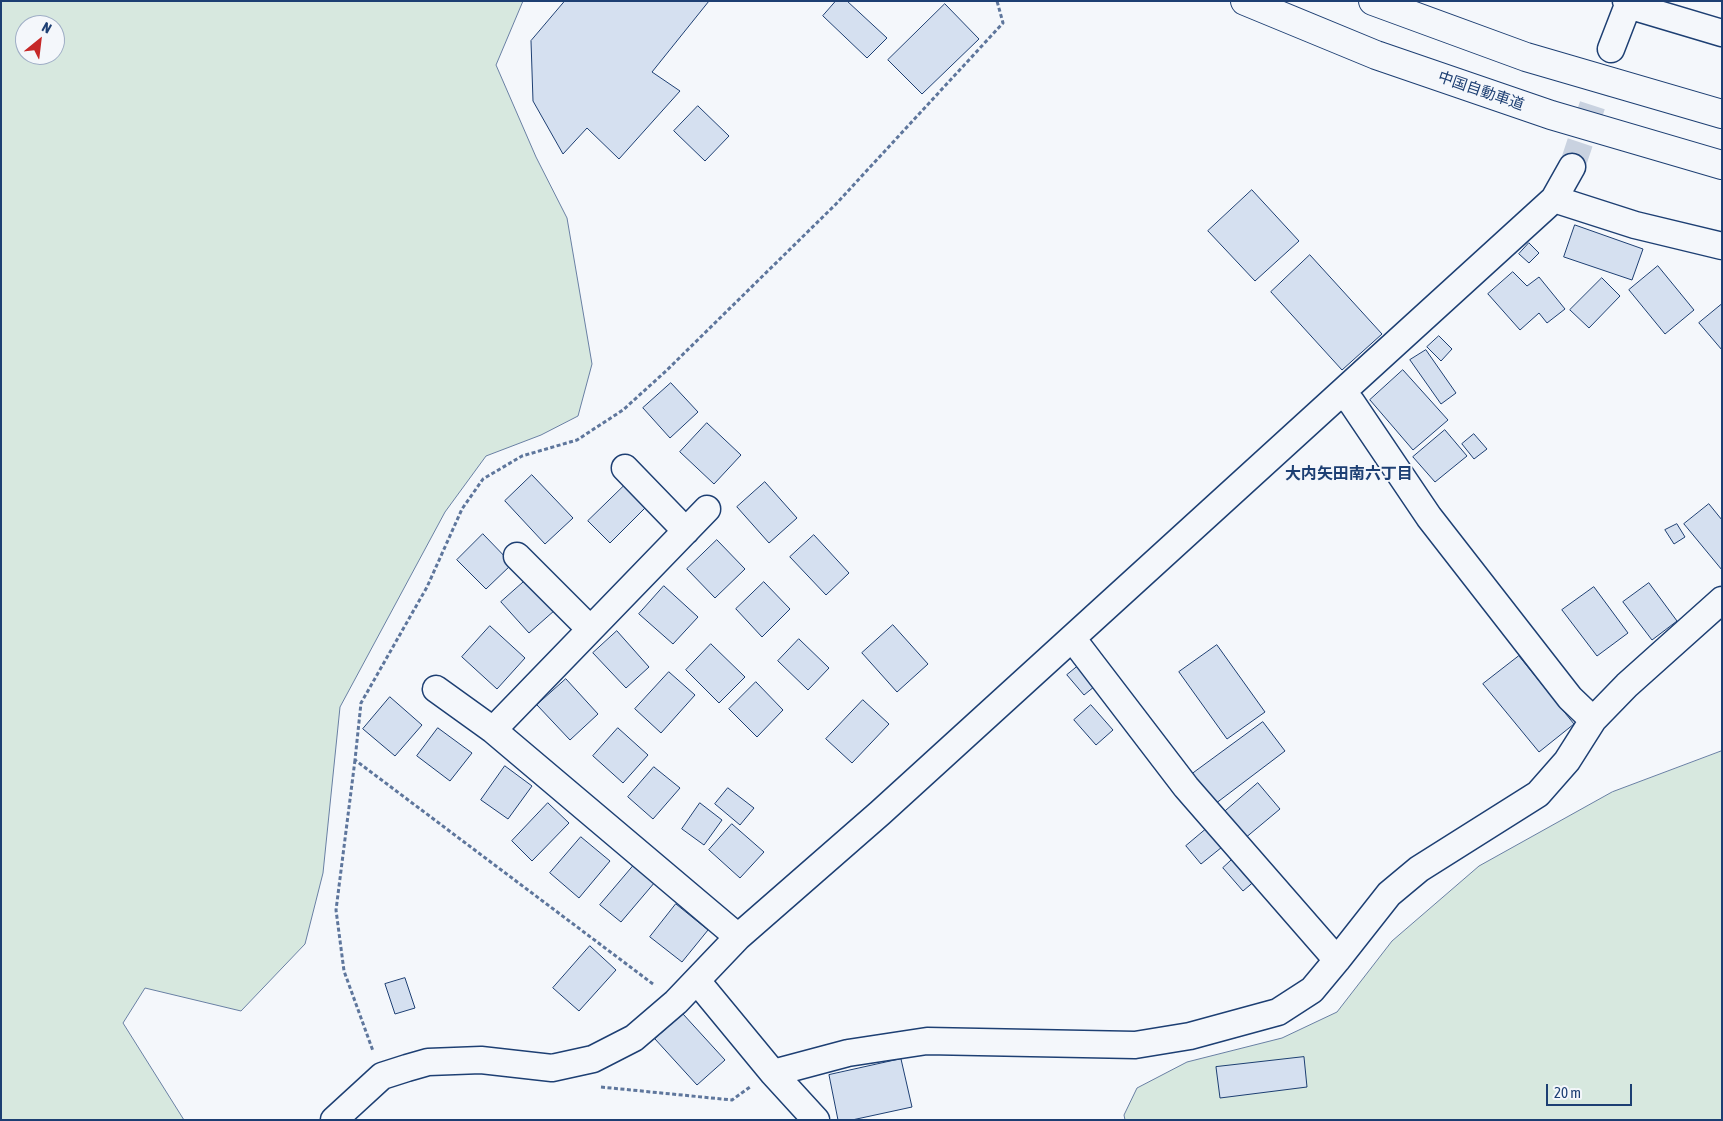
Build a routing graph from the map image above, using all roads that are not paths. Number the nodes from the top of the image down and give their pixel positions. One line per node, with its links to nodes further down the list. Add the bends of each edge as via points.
1 (1245, 1): 7 (highway, 中国自動車道, via 1376,55 1551,115)
2 (1627, 3): 4 (street); 5 (street)
3 (1383, 5): 6 (highway, via 1526,57)
4 (1722, 33)
5 (1611, 49)
6 (1722, 114)
7 (1722, 165)
8 (1572, 167): 9 (street)
9 (1554, 199): 10 (street, via 1635,225); 11 (street)
10 (1722, 246)
11 (1342, 393): 18 (street); 20 (street, via 1352,403 1428,517 1570,698)
12 (625, 468): 14 (street)
13 (707, 509): 14 (street)
14 (686, 531): 17 (street)
15 (517, 556): 17 (street)
16 (1722, 600): 20 (street)
17 (590, 629): 21 (street)
18 (1072, 638): 22 (street); 23 (street, via 1186,787)
19 (436, 689): 21 (street)
20 (1594, 720): 23 (street, via 1567,761 1538,794 1420,868 1389,894)
21 (493, 730): 22 (street)
22 (738, 937): 24 (street)
23 (1337, 960): 25 (street, via 1312,990 1278,1012 1190,1036 1135,1045 927,1041 848,1053)
24 (697, 981): 25 (street); 26 (street, via 634,1038 593,1059 552,1068 481,1060 428,1062 382,1076)
25 (773, 1073): 27 (street)
26 (334, 1120)
27 (816, 1120)

